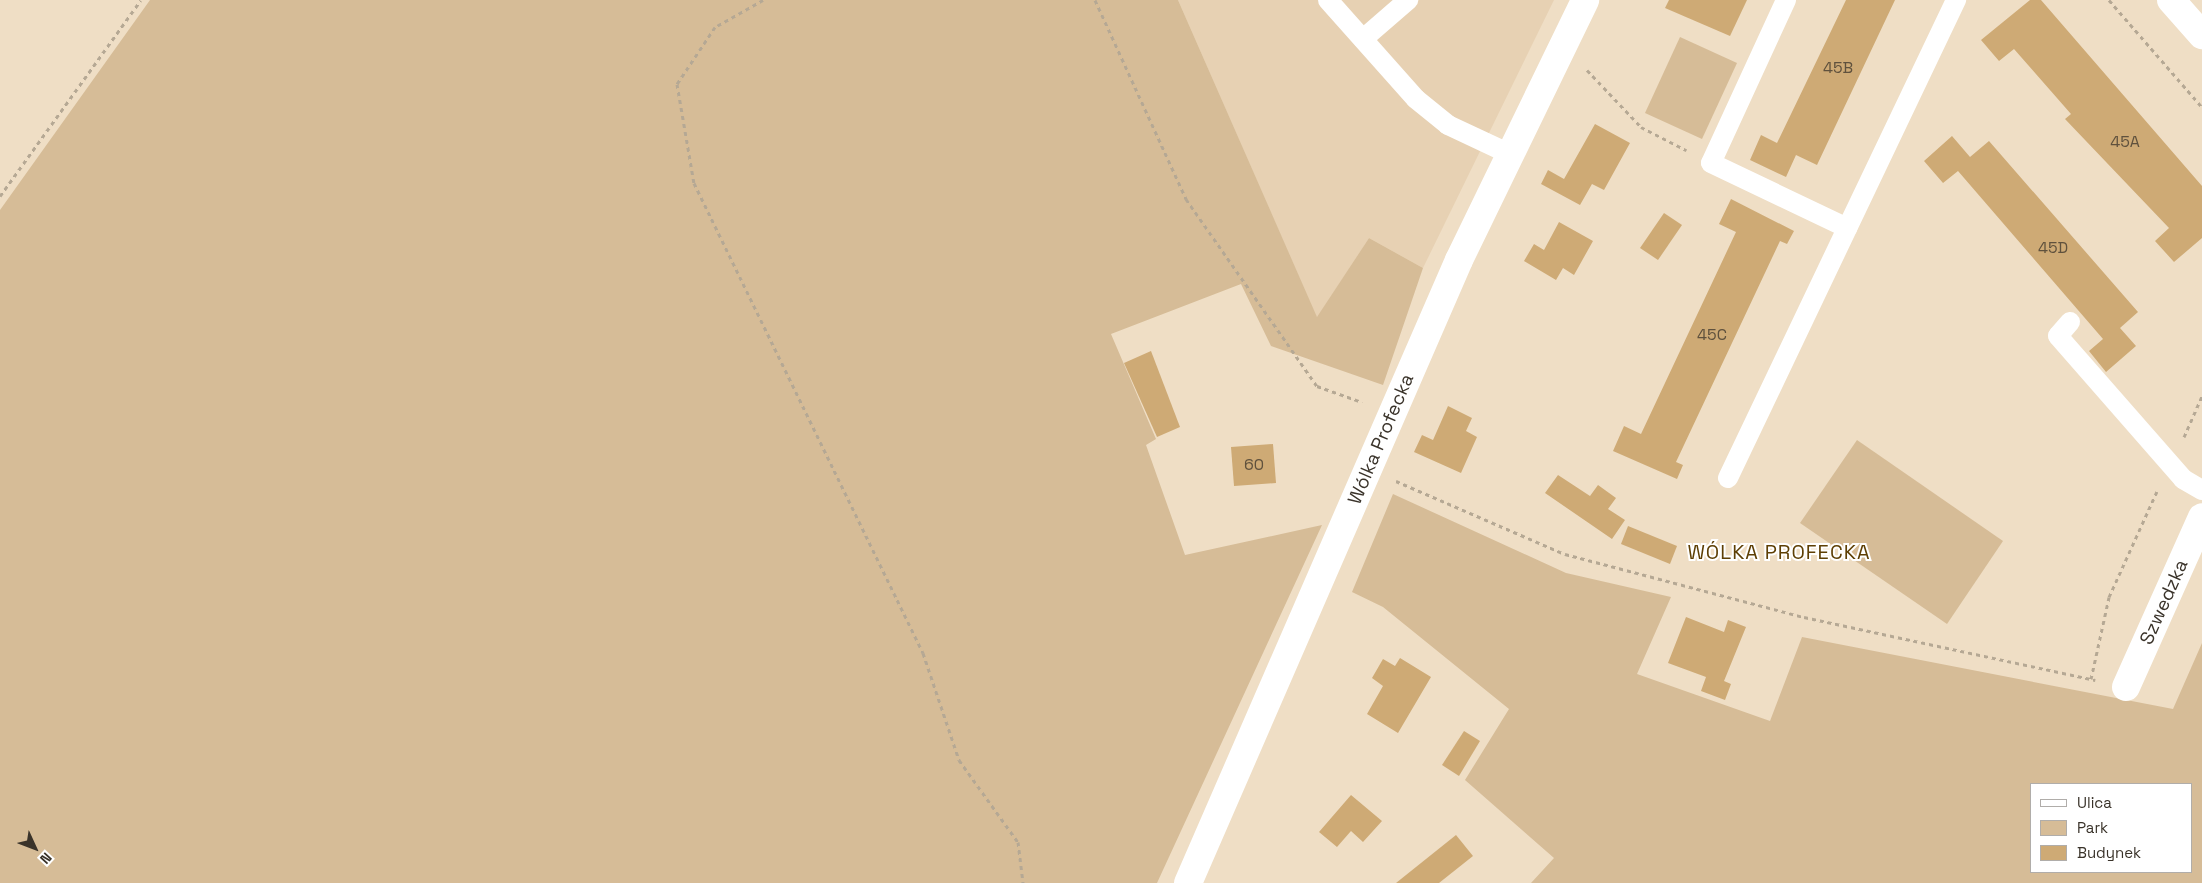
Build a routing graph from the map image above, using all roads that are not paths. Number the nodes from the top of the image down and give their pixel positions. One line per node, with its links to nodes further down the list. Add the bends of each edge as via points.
1 (1328, 0): 8 (lane)
2 (1408, 0): 8 (lane)
3 (1585, 0): 9 (street, Wólka Profecka)
4 (1786, 0): 10 (lane, via 1711,163)
5 (1956, 0): 10 (lane)
6 (2171, 0): 7 (street)
7 (2202, 36)
8 (1363, 40): 9 (lane, via 1416,99 1448,125)
9 (1510, 154): 16 (street, Wólka Profecka, via 1393,412)
10 (1847, 228): 12 (lane)
11 (2070, 322): 13 (lane, via 2058,336 2182,479)
12 (1728, 478)
13 (2202, 490)
14 (2202, 517): 15 (street, Szwedzka)
15 (2126, 687)
16 (1188, 883)

